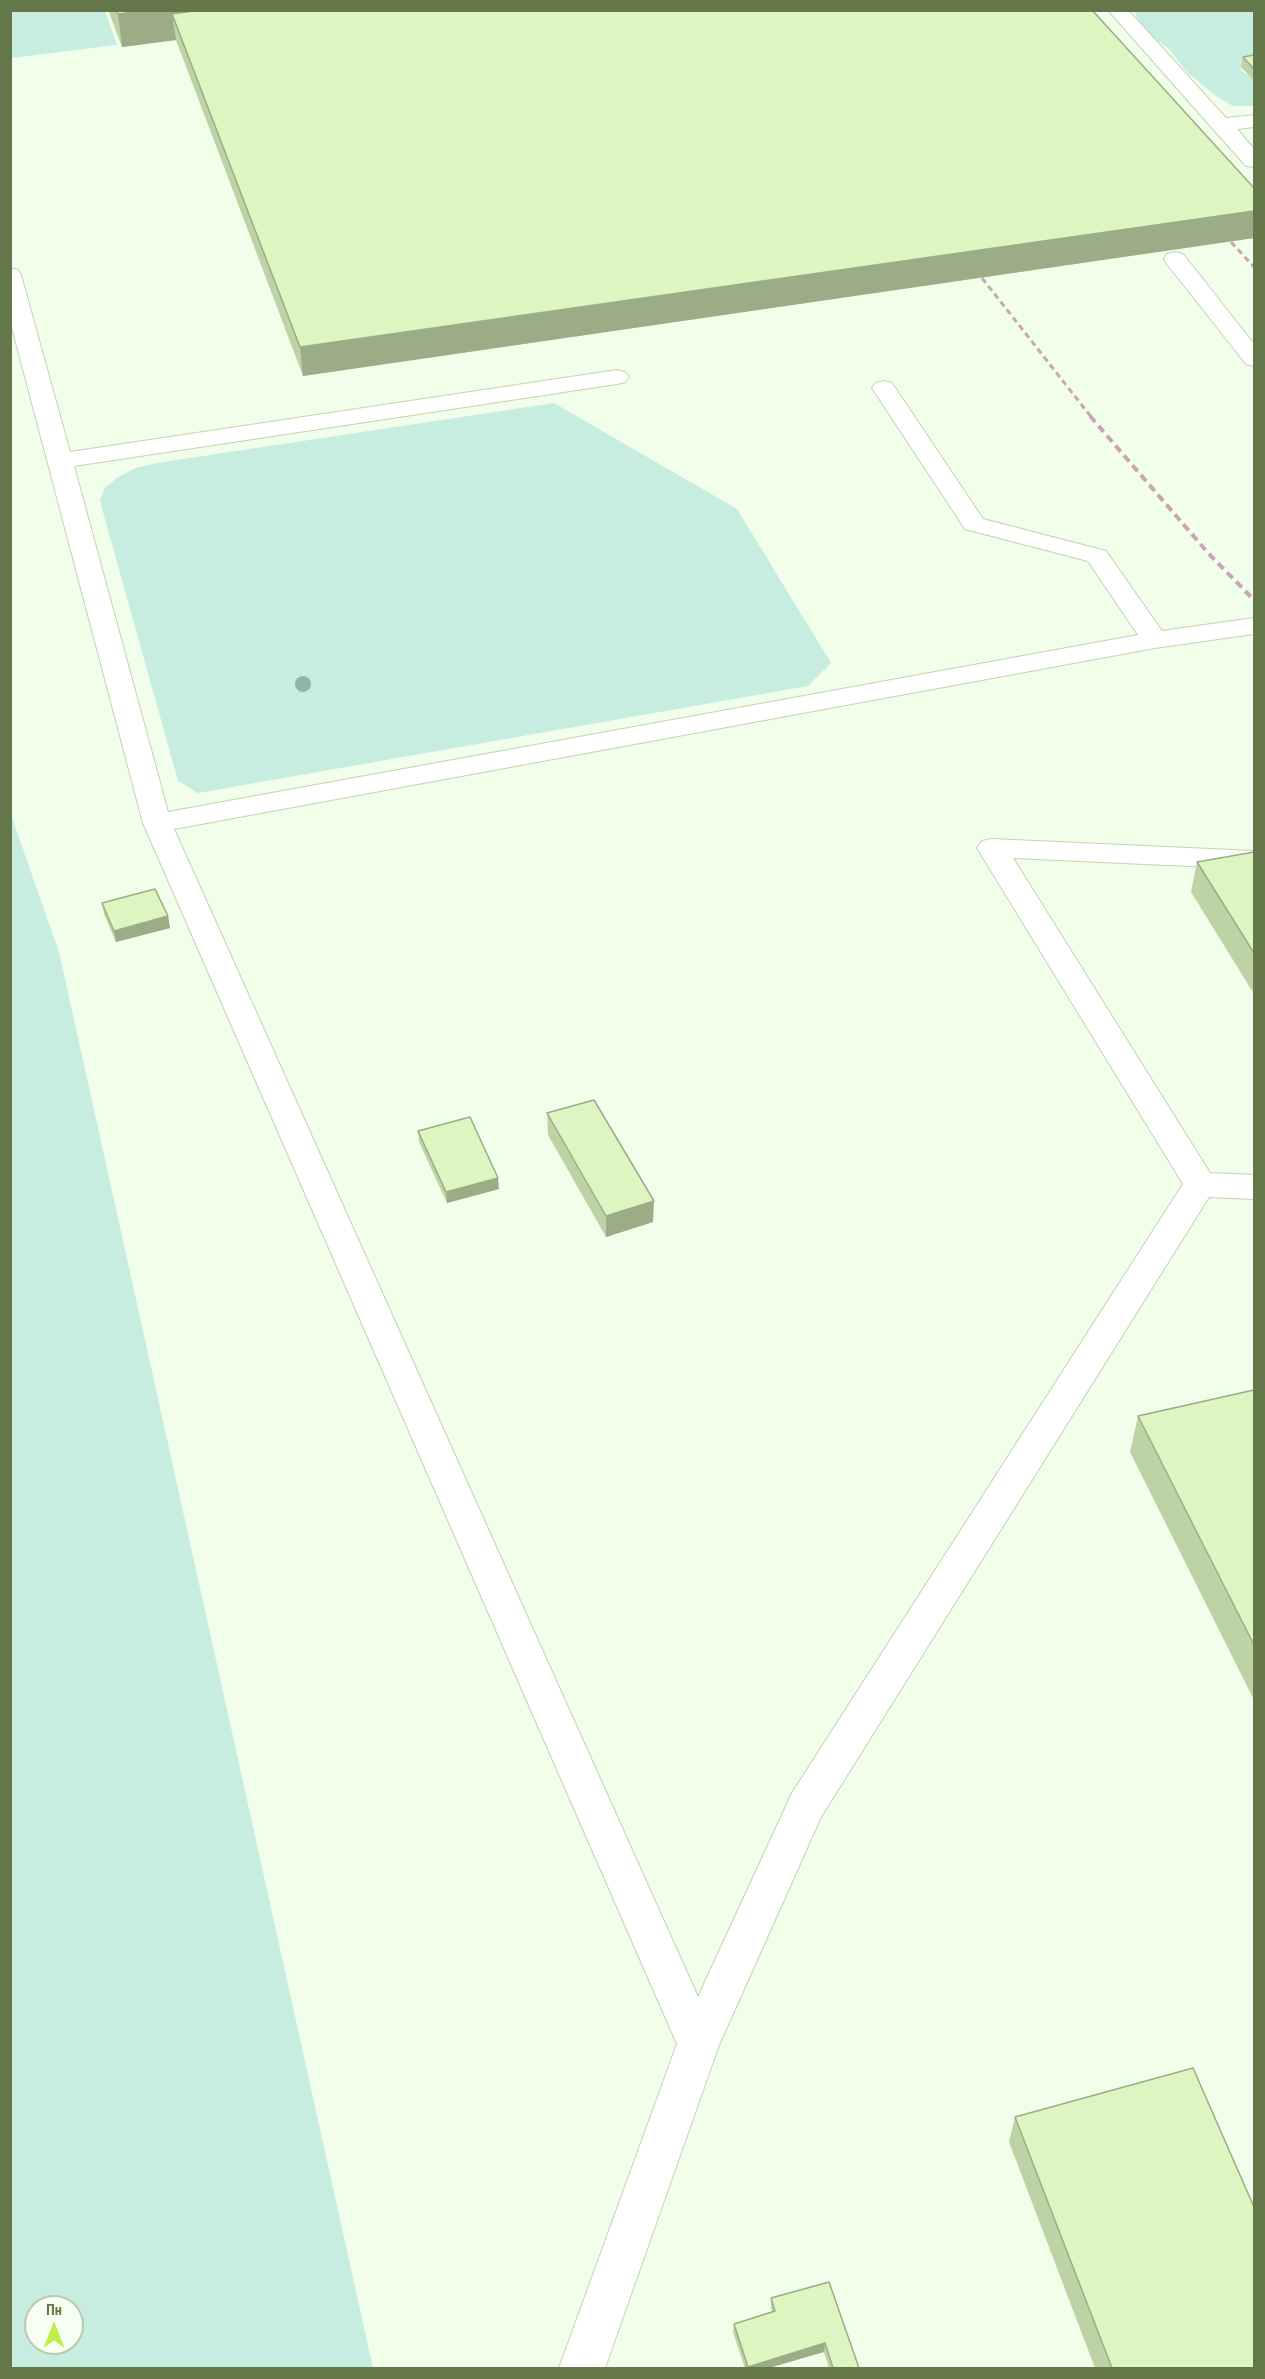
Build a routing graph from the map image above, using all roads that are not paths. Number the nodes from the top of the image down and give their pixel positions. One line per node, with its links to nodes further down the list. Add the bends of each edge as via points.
1 (1117, 10): 3 (lane)
2 (1254, 121): 3 (lane)
3 (1220, 125): 4 (lane)
4 (1254, 161)
5 (1175, 259): 7 (lane)
6 (10, 276): 10 (lane)
7 (1254, 359)
8 (617, 377): 10 (lane)
9 (884, 388): 12 (lane, via 974,524 1097,556)
10 (60, 462): 13 (lane)
11 (1254, 626): 12 (lane)
12 (1155, 640): 13 (lane)
13 (157, 823): 17 (lane)
14 (1254, 860): 15 (lane, via 992,849)
15 (1200, 1184): 16 (lane); 17 (lane, via 806,1806)
16 (1254, 1188)
17 (698, 2044): 18 (lane)
18 (582, 2368)

